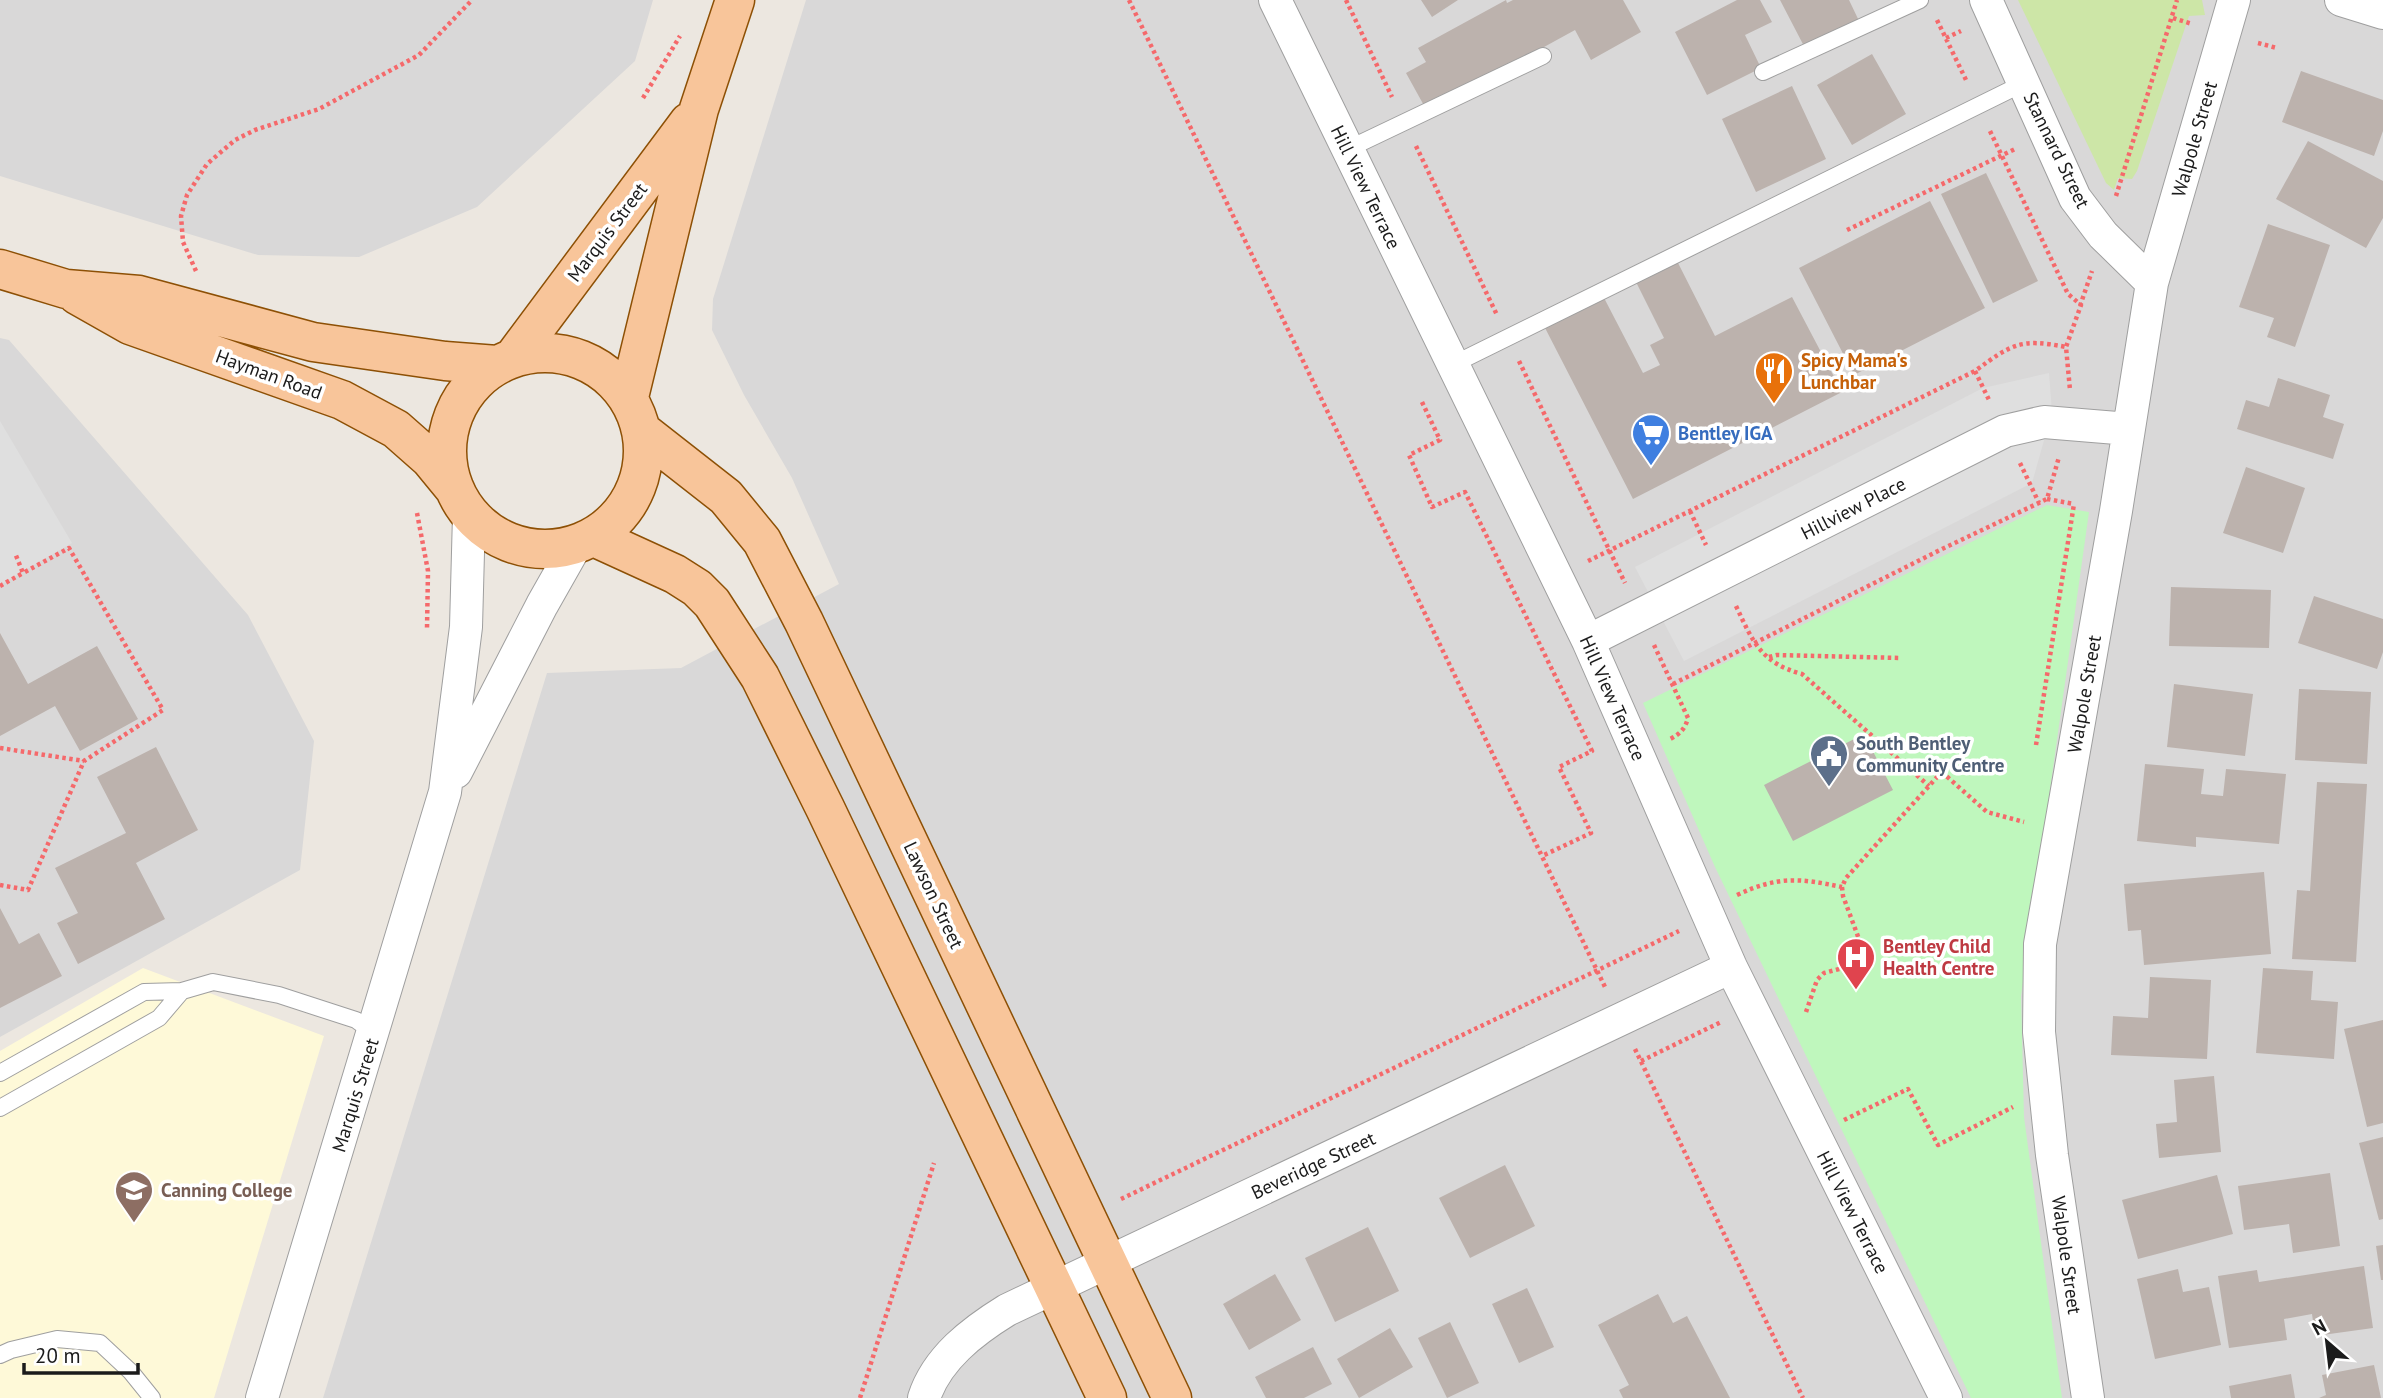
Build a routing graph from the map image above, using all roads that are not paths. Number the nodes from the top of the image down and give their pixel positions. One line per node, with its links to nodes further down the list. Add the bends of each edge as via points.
1 (735, 0): 11 (main road, Marquis Street)
2 (1275, 0): 12 (street, Hill View Terrace)
3 (1986, 0): 10 (street, Stannard Street)
4 (2234, 0): 14 (street, Walpole Street)
5 (2341, 0): 7 (street)
6 (1926, 5): 9 (lane)
7 (2383, 13)
8 (1542, 56): 12 (lane)
9 (1763, 72)
10 (2025, 83): 14 (street, Stannard Street, via 2076,198 2103,235); 17 (lane)
11 (699, 109): 16 (main road, Marquis Street); 18 (main road, Marquis Street)
12 (1348, 149): 17 (street, Hill View Terrace)
13 (0, 269): 15 (main road, Hayman Road)
14 (2152, 283): 19 (street, Walpole Street)
15 (66, 289): 16 (main road, Hayman Road, via 139,295 313,342 388,354); 21 (main road, Hayman Road, via 130,325 342,401 396,429 430,459)
16 (506, 360): 18 (main road, via 561,353 600,368); 21 (main road, via 469,387 452,417 446,452)
17 (1452, 365): 23 (street, Hill View Terrace)
18 (629, 397): 20 (main road)
19 (2129, 429): 23 (street, Hillview Place, via 2045,422 2005,431); 39 (street, Walpole Street, via 2040,944 2039,1032 2052,1156)
20 (643, 432): 22 (main road, via 644,463 635,492 618,518); 30 (main road, Lawson Street, via 726,497 762,541)
21 (461, 501): 22 (main road, via 491,535 518,546 548,550); 24 (street, Marquis Street, via 466,627)
22 (585, 541): 24 (street, Marquis Street, via 542,605); 31 (main road, via 676,574 697,588 753,666)
23 (1588, 641): 25 (street, Hill View Terrace)
24 (446, 792): 27 (street, Marquis Street)
25 (1731, 967): 30 (street, Beveridge Street); 38 (street, Hill View Terrace)
26 (182, 991): 27 (lane, via 213,982 279,995 356,1020); 28 (lane, via 144,992); 29 (lane, via 159,1018)
27 (374, 1033): 34 (street, Marquis Street)
28 (0, 1073)
29 (0, 1108)
30 (1107, 1262): 31 (street, Beveridge Street); 37 (main road, Lawson Street)
31 (1054, 1287): 35 (street, Beveridge Street, via 977,1329 940,1367); 36 (main road)
32 (0, 1355): 33 (lane, via 57,1339 100,1343)
33 (152, 1398)
34 (262, 1398)
35 (924, 1398)
36 (1107, 1398)
37 (1172, 1398)
38 (1946, 1398)
39 (2088, 1398)

